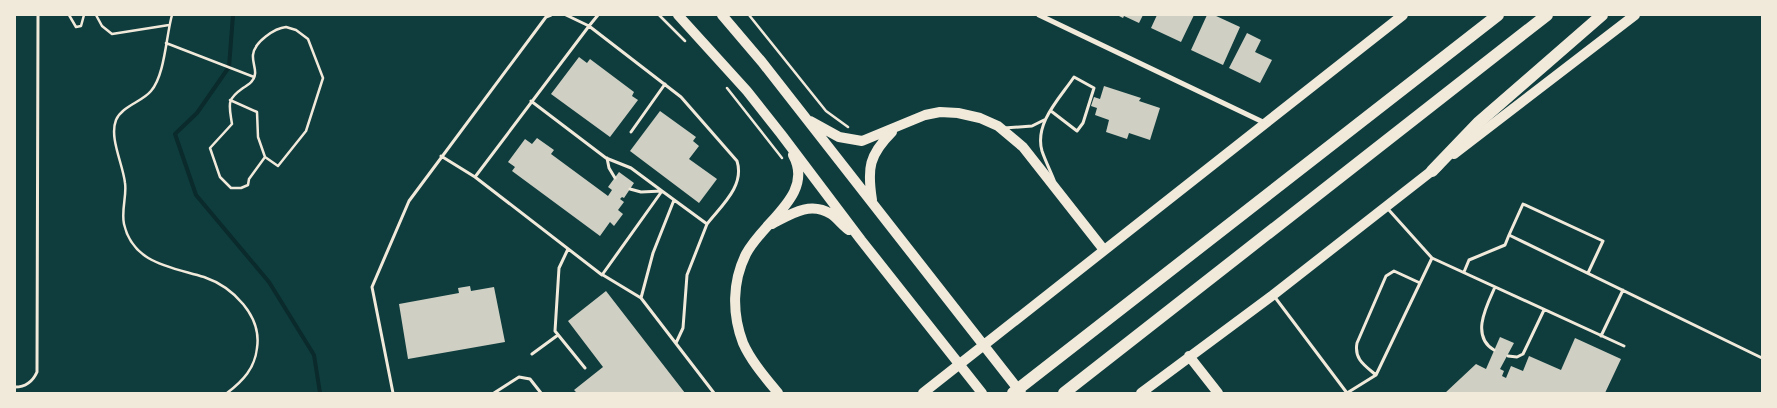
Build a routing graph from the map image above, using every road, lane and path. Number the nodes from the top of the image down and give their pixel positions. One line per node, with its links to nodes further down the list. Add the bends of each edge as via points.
1 (38, 15): 77 (lane, via 37,372 34,379 22,387)
2 (69, 15): 3 (path, via 76,27 81,26)
3 (84, 15)
4 (96, 15): 19 (path, via 112,34)
5 (172, 15): 19 (path)
6 (551, 15): 37 (lane, via 546,17)
7 (566, 15): 20 (lane)
8 (598, 15): 20 (lane)
9 (659, 15): 22 (path)
10 (678, 15): 36 (main road)
11 (722, 15): 29 (main road)
12 (749, 15): 33 (path, via 826,111)
13 (1039, 15): 31 (street)
14 (1403, 15): 31 (main road)
15 (1498, 15): 86 (highway)
16 (1548, 15): 88 (highway)
17 (1602, 15): 41 (highway, via 1479,122)
18 (1635, 15): 41 (main road)
19 (169, 25): 21 (path)
20 (589, 26): 25 (lane); 27 (lane)
21 (166, 43): 23 (path); 78 (path, via 155,87 146,97 122,112 116,122 115,137 126,184 124,225 131,242 143,255 162,266 215,283 248,309 256,329 256,354 242,382)
22 (690, 46)
23 (254, 77): 26 (path); 38 (path, via 256,46 275,30 286,27 300,32 310,43 323,78 303,138 278,166)
24 (721, 81): 40 (path)
25 (665, 84): 35 (lane); 50 (lane, via 682,98 737,161 739,168 734,190)
26 (230, 100): 38 (path, via 257,112 258,137); 38 (path, via 232,124 210,148 220,177 231,188 248,185)
27 (531, 101): 39 (lane); 42 (lane)
28 (1051, 110): 28 (lane, via 1077,131 1083,123 1094,88 1074,77); 30 (lane)
29 (805, 118): 34 (main road, via 851,141 873,138); 48 (main road)
30 (1044, 120): 32 (lane, via 1032,126); 46 (lane, via 1041,149)
31 (1266, 123): 55 (main road)
32 (1002, 128): 34 (main road, via 958,112 940,112); 46 (main road, via 1023,147)
33 (852, 129)
34 (894, 129): 48 (main road, via 876,148 872,158 869,171)
35 (631, 132)
36 (781, 134): 51 (main road, via 800,173 798,186); 53 (main road)
37 (441, 156): 42 (lane); 79 (lane, via 409,201 372,287)
38 (265, 157)
39 (606, 158): 43 (lane); 45 (lane, via 631,168)
40 (783, 160)
41 (1432, 171): 49 (main road)
42 (475, 177): 54 (lane)
43 (615, 178)
44 (630, 189): 45 (lane)
45 (662, 191): 47 (lane); 59 (lane)
46 (1060, 193): 55 (main road)
47 (674, 200): 50 (lane); 64 (lane, via 653,253)
48 (873, 203): 87 (main road)
49 (1387, 208): 56 (lane); 63 (main road)
50 (707, 224): 68 (lane, via 687,275 683,328)
51 (767, 227): 53 (main road, via 798,211 819,209 832,215); 83 (main road, via 747,252 738,273 735,314 751,358)
52 (1509, 235): 57 (lane, via 1505,245 1469,260); 58 (lane); 58 (lane, via 1523,204 1602,241)
53 (861, 240): 85 (main road)
54 (568, 249): 59 (lane); 66 (lane, via 559,268 555,331)
55 (1104, 250): 84 (main road)
56 (1432, 258): 57 (lane); 60 (lane)
57 (1464, 272): 61 (lane)
58 (1588, 273): 62 (lane)
59 (602, 275): 64 (lane)
60 (1420, 283): 76 (lane); 76 (lane, via 1394,271 1386,276 1356,352 1359,360)
61 (1495, 287): 65 (lane); 70 (lane, via 1481,324 1486,342)
62 (1623, 290): 67 (lane); 74 (lane)
63 (1273, 295): 72 (main road); 91 (lane)
64 (641, 298): 68 (lane)
65 (1544, 310): 67 (lane); 73 (lane, via 1523,354)
66 (558, 335): 71 (lane); 75 (lane)
67 (1601, 336): 69 (lane)
68 (676, 343): 82 (lane)
69 (1624, 346)
70 (1494, 350)
71 (532, 354)
72 (1189, 356): 89 (main road); 90 (main road)
73 (1508, 356)
74 (1762, 358)
75 (584, 368)
76 (1376, 375): 91 (lane)
77 (15, 387)
78 (227, 393)
79 (393, 393)
80 (494, 393): 81 (lane, via 519,377 530,379)
81 (541, 393)
82 (714, 393)
83 (778, 393)
84 (923, 393)
85 (982, 393)
86 (1013, 393)
87 (1021, 393)
88 (1064, 393)
89 (1141, 393)
90 (1218, 393)
91 (1347, 393)

